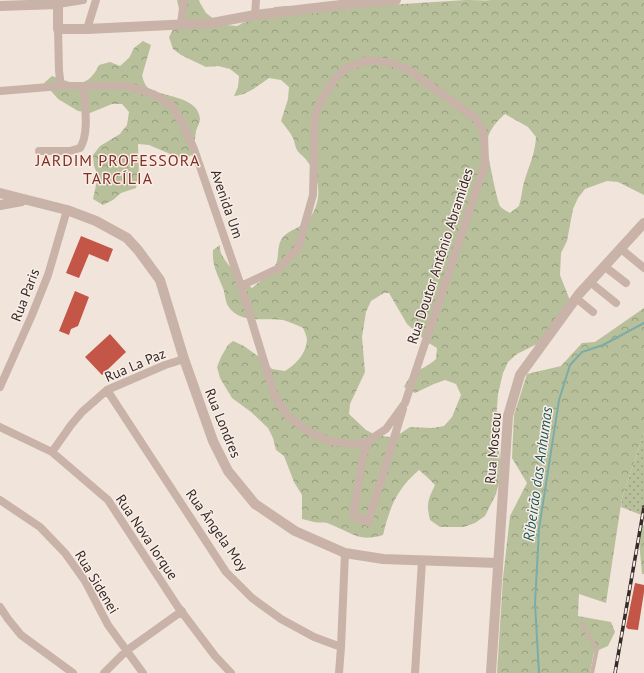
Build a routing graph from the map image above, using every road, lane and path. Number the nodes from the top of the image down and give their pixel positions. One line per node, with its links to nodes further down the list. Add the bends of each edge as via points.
1 (84, 0): 6 (street)
2 (96, 0): 13 (street)
3 (184, 0): 11 (street)
4 (256, 0): 10 (street)
5 (396, 0): 7 (street)
6 (58, 2): 9 (street); 12 (street)
7 (349, 2): 8 (street)
8 (319, 4): 10 (street)
9 (0, 6)
10 (255, 15): 11 (street, via 212,23)
11 (181, 24): 13 (street)
12 (58, 29): 13 (street); 14 (street)
13 (87, 29)
14 (61, 86): 15 (street, Avenida Um); 16 (street, Avenida Um)
15 (84, 86): 17 (street, via 84,143 80,148 70,151); 28 (street, Avenida Um, via 128,86 153,94 172,106 194,149)
16 (0, 91)
17 (39, 151)
18 (0, 193): 19 (street, Rua Londres)
19 (28, 200): 20 (street); 21 (street, Rua Londres)
20 (0, 205)
21 (67, 210): 33 (street, Rua Londres, via 96,221 126,238 138,250 160,280); 34 (street, Rua Paris, via 48,276)
22 (642, 227): 23 (street, Rua Moscou)
23 (620, 248): 24 (street, Rua Moscou); 25 (street)
24 (604, 266): 26 (street, Rua Moscou); 27 (street)
25 (644, 268)
26 (590, 282): 29 (street, Rua Moscou); 30 (street)
27 (626, 283)
28 (241, 286): 32 (street, Avenida Um); 36 (street, Rua Doutor Antônio Abramides, via 279,268 298,248 313,194 316,117 319,104 334,80 346,68 368,60 393,63 412,72 475,118 484,134 485,164)
29 (576, 298): 31 (street); 43 (street, Rua Moscou, via 520,375 508,416)
30 (616, 303)
31 (593, 312)
32 (252, 322): 38 (street, Rua Doutor Antônio Abramides, via 275,397 288,416 308,432 329,441 354,444)
33 (184, 359): 35 (street, Rua La Paz); 41 (street, Rua Londres, via 213,441 228,471 255,504 295,531)
34 (0, 387)
35 (107, 390): 39 (street, Rua La Paz, via 82,412); 47 (street, Rua Ângela Moy, via 226,572 252,598 281,619 314,637)
36 (405, 403): 38 (street, Rua Doutor Antônio Abramides, via 386,429); 38 (street, Rua Doutor Antônio Abramides, via 368,522 353,516)
37 (0, 427): 39 (street, Rua Nova Iorque)
38 (368, 441)
39 (52, 452): 45 (street, Rua Nova Iorque, via 108,500)
40 (0, 500): 48 (street, Rua Sidenei, via 40,527 65,553 85,581 108,625)
41 (345, 553): 42 (street, Rua Londres, via 383,559); 47 (street)
42 (422, 561): 43 (street, Rua Londres); 54 (street)
43 (498, 563): 55 (street, Rua Moscou)
44 (0, 607): 49 (street, via 21,635)
45 (182, 611): 48 (street); 52 (street, Rua Nova Iorque, via 215,656)
46 (582, 624): 56 (lane, via 597,649)
47 (341, 646): 53 (street)
48 (126, 651): 50 (street); 51 (street, Rua Sidenei)
49 (73, 673)
50 (104, 673)
51 (143, 673)
52 (231, 673)
53 (338, 673)
54 (415, 673)
55 (491, 673)
56 (592, 673)

